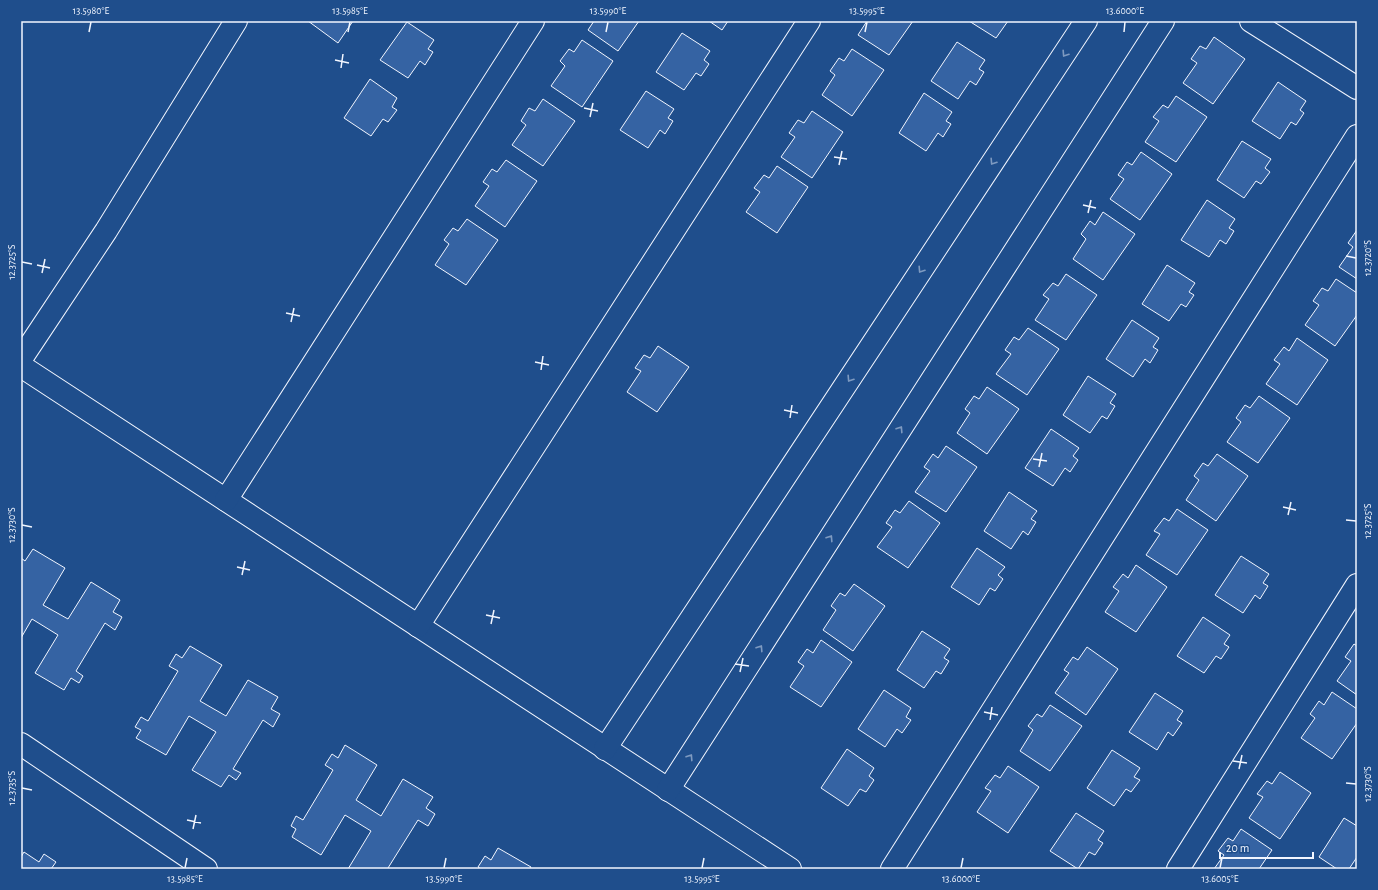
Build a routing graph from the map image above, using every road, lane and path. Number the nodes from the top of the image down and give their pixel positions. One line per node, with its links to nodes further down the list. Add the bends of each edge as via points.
1 (236, 21): 9 (street, via 106,231)
2 (533, 21): 11 (street)
3 (809, 21): 13 (street)
4 (1086, 21): 15 (street, one-way to 15)
5 (1163, 21): 16 (street, one-way to 5)
6 (1251, 21): 7 (street)
7 (1357, 88)
8 (1357, 136): 19 (street)
9 (21, 359)
10 (21, 366): 11 (street)
11 (226, 500): 13 (street)
12 (1357, 585): 20 (street)
13 (418, 626): 15 (street)
14 (21, 744): 17 (street)
15 (605, 748): 16 (street)
16 (668, 790): 18 (street)
17 (197, 867)
18 (790, 869)
19 (892, 869)
20 (1178, 869)

